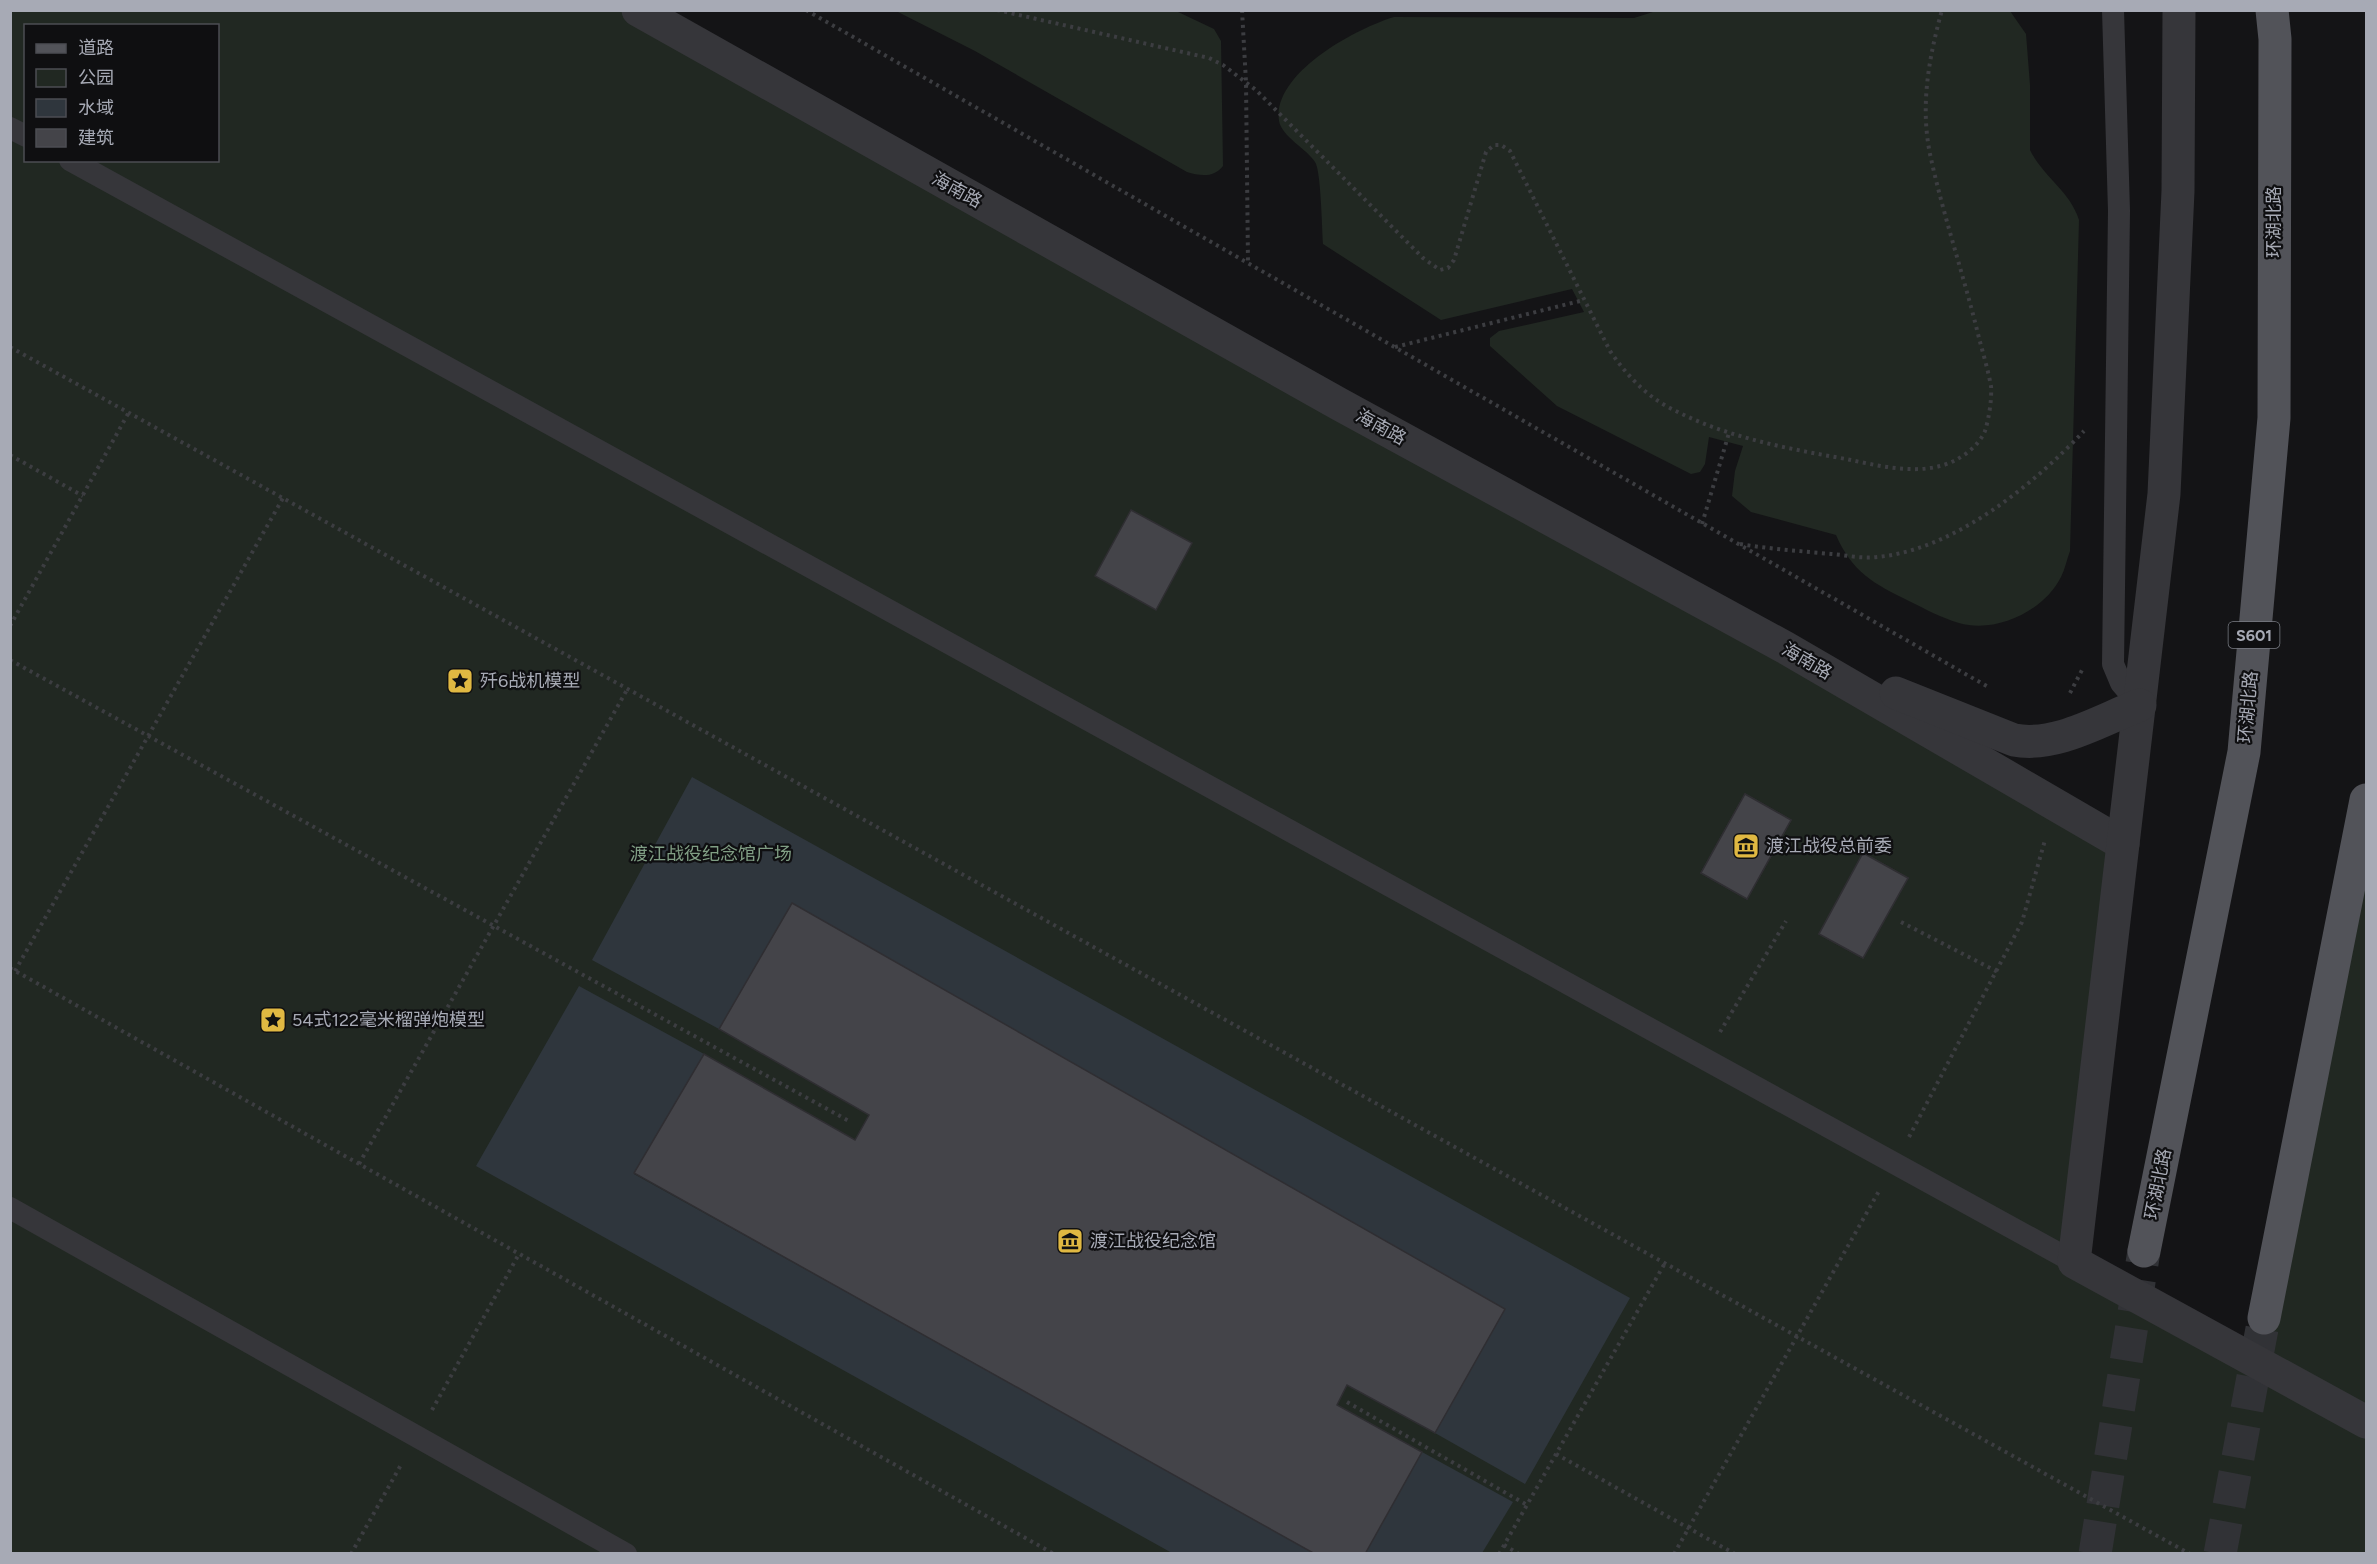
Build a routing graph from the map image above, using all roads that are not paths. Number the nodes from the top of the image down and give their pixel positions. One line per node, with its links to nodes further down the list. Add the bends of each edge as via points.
1 (638, 10): 8 (street, 海南路, via 1339,404)
2 (2113, 10): 9 (lane, via 2119,310 2113,664 2121,683)
3 (2179, 10): 9 (street, via 2178,191 2164,494)
4 (2272, 10): 13 (main road, 环湖北路 / S601, via 2274,418 2244,752)
5 (10, 128): 6 (lane)
6 (24, 135)
7 (74, 162): 14 (lane)
8 (1785, 648): 9 (street, via 2023,741 2066,735); 11 (street, 海南路)
9 (2140, 705): 11 (street)
10 (2367, 800): 15 (main road)
11 (2123, 844): 14 (street)
12 (10, 1208): 17 (lane)
13 (2144, 1251)
14 (2074, 1262): 16 (street)
15 (2264, 1318)
16 (2367, 1422)
17 (626, 1554)

